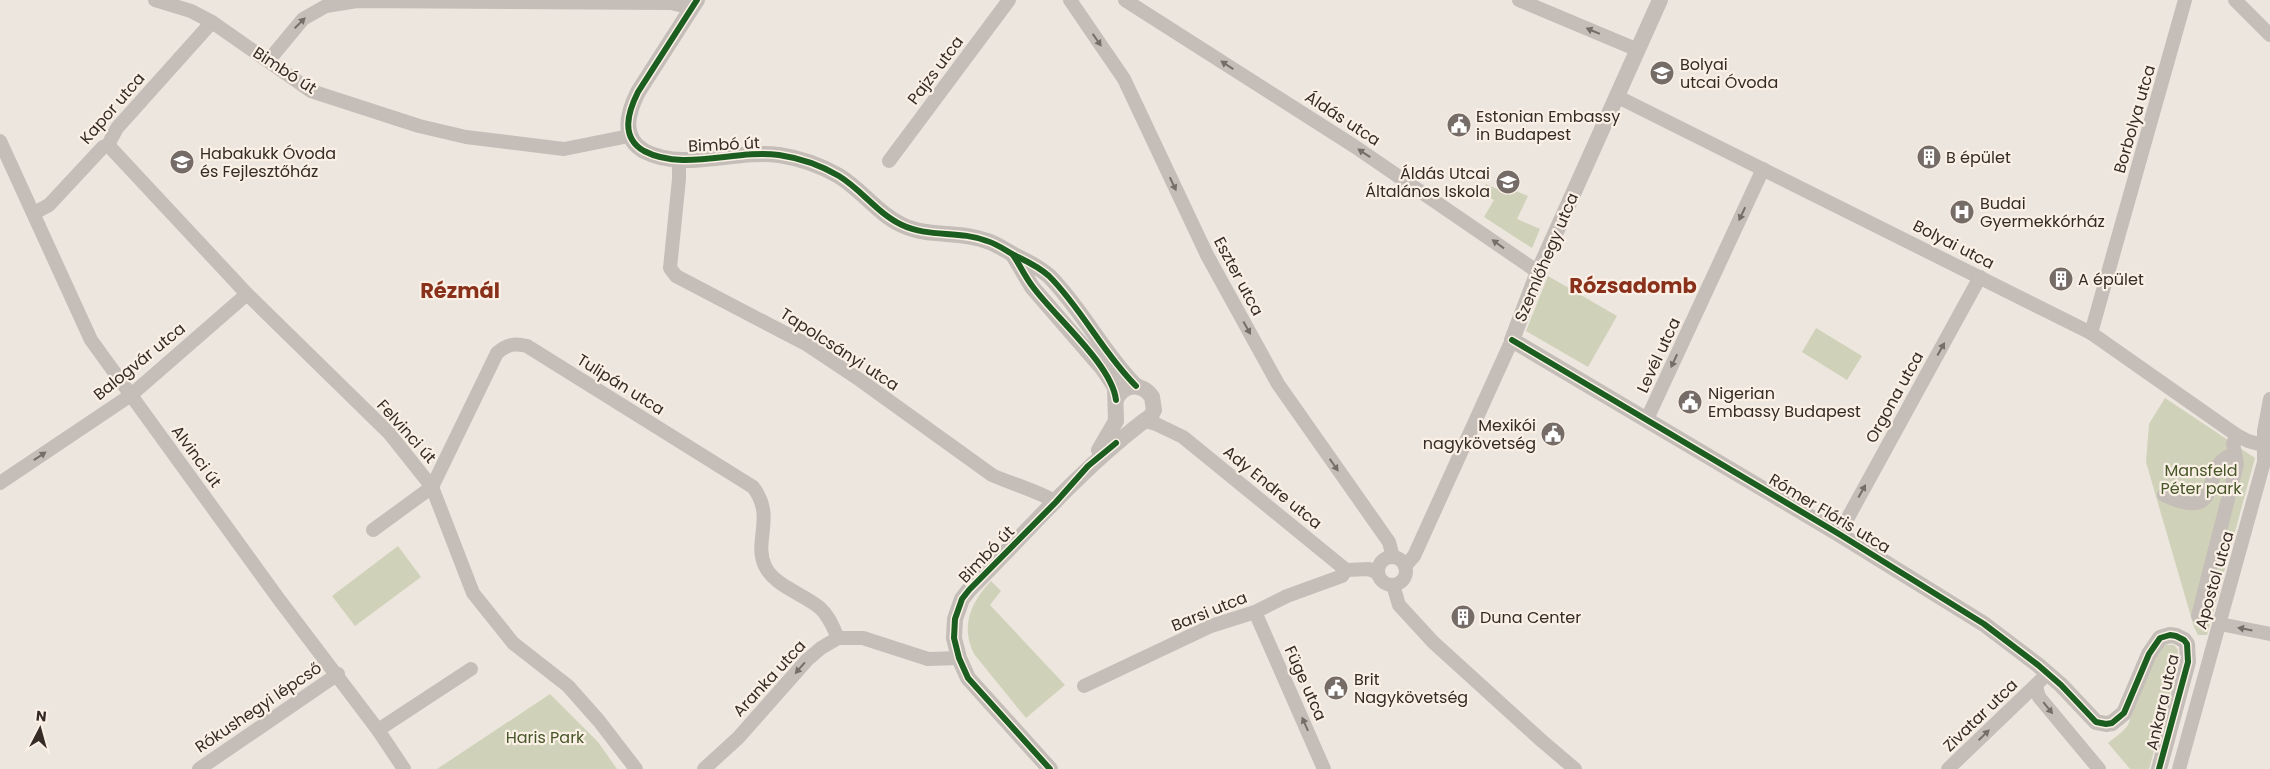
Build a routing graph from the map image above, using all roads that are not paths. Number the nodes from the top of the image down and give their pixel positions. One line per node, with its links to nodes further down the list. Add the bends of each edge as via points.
1 (155, 0): 10 (street, Bimbó út, via 191,11)
2 (1009, 0): 19 (street, Pajzs utca)
3 (1070, 0): 44 (street, Eszter utca, one-way to 44, via 1124,79 1207,255 1278,384 1389,542)
4 (1125, 0): 23 (street, Áldás utca, one-way to 4, via 1354,146)
5 (1519, 0): 12 (street, one-way to 5)
6 (1660, 0): 12 (street, Szemlőhegy utca)
7 (2185, 0): 26 (street, Borbolya utca)
8 (2235, 0): 11 (street)
9 (694, 4): 13 (street, one-way to 9, via 303,19 326,6 357,1); 15 (street, via 638,92 628,117)
10 (212, 22): 13 (street, Bimbó út); 17 (street, Kapor utca, via 117,128)
11 (2270, 35)
12 (1638, 50): 14 (street, Szemlőhegy utca)
13 (269, 60): 15 (street, Bimbó út, via 311,90 419,126 466,136 564,149)
14 (1616, 96): 20 (street, Bolyai utca); 23 (street, Szemlőhegy utca)
15 (629, 136): 18 (street, Bimbó út, via 634,144 651,154)
16 (0, 141): 21 (street, Alvinci út)
17 (108, 145): 21 (street, Kapor utca, via 49,205); 25 (street, Felvinci út)
18 (678, 160): 22 (street, Bimbó út, via 778,155 801,161 839,176 903,226 986,240); 41 (street, Tapolcsányi utca, via 670,268 676,276 806,344 992,475 1039,492)
19 (889, 161)
20 (1763, 169): 24 (street, Bolyai utca); 33 (street, Levél utca, one-way to 33)
21 (34, 213): 29 (street, Alvinci út, via 91,340)
22 (1013, 255): 28 (street, Bimbó út, via 1030,261 1064,292); 31 (street, via 1032,287 1103,369 1114,387)
23 (1538, 272): 27 (street, Szemlőhegy utca)
24 (1980, 277): 26 (street, Bolyai utca); 43 (street, Orgona utca, one-way to 24)
25 (246, 294): 29 (street, Balogvár utca); 39 (street, Felvinci út, via 389,434)
26 (2091, 333): 34 (street, Bolyai utca)
27 (1512, 340): 33 (street, Rómer Flóris utca); 45 (street, Szemlőhegy utca, via 1414,556)
28 (1136, 386): 31 (street, via 1124,389); 32 (street, Bimbó út, via 1148,391 1154,403)
29 (131, 395): 38 (street, Balogvár utca, one-way to 29); 57 (street, Alvinci út, via 278,598)
30 (2270, 399): 35 (street, Apostol utca)
31 (1116, 405): 32 (street, via 1122,419); 37 (street, Bimbó út, via 1113,428)
32 (1146, 418): 37 (street, Bimbó út); 46 (street, Ady Endre utca, via 1179,435)
33 (1648, 419): 43 (street, Rómer Flóris utca)
34 (2238, 436): 35 (street, Bolyai utca); 36 (street, via 2233,443)
35 (2266, 446): 51 (street, Apostol utca)
36 (2234, 455): 40 (street, via 2226,456 2218,465 2208,496 2202,502 2182,503); 50 (street, via 2237,464 2234,478)
37 (1088, 466): 41 (street, Bimbó út)
38 (0, 483)
39 (432, 486): 42 (street, Tulipán utca); 53 (street, Tulipán utca, via 498,353 505,346 516,343 527,346 753,487 764,510 762,559 765,568 820,608 828,616); 64 (street, Felvinci út, via 473,593 513,643 568,686)
40 (2164, 495)
41 (1056, 502): 54 (street, Bimbó út, via 962,599 954,630)
42 (373, 530)
43 (1839, 534): 56 (street, Rómer Flóris utca, via 1984,624)
44 (1393, 557): 45 (street); 47 (street, via 1382,561)
45 (1405, 566): 48 (street, via 1404,578)
46 (1346, 570): 47 (street, via 1369,569); 49 (street, Barsi utca, via 1342,576 1287,596)
47 (1378, 573): 48 (street, via 1385,583)
48 (1393, 585): 68 (street, via 1399,605 1433,642)
49 (1255, 612): 58 (street, Barsi utca, via 1211,626); 67 (street, Füge utca, one-way to 49)
50 (2198, 616)
51 (2220, 624): 52 (street, one-way to 51); 72 (street, Apostol utca)
52 (2270, 634)
53 (838, 638): 54 (street, via 863,638 928,658); 65 (street, Aranka utca, one-way to 65, via 807,660 738,738)
54 (958, 658): 66 (street, Bimbó út, via 968,678)
55 (471, 669): 61 (street)
56 (2047, 673): 59 (street); 60 (street, Rómer Flóris utca, via 2096,722 2106,724)
57 (338, 674): 61 (street, Alvinci út); 62 (street, Rókushegyi lépcső)
58 (1084, 686)
59 (2036, 686): 69 (street, Zivatar utca, one-way to 59); 70 (street, one-way to 70, via 2040,697)
60 (2118, 719): 71 (street, Ankara utca, via 2156,642 2170,635 2184,640 2188,648 2188,662)
61 (378, 730): 63 (street, Alvinci út)
62 (199, 769)
63 (404, 769)
64 (636, 769)
65 (704, 769)
66 (1050, 769)
67 (1324, 769)
68 (1576, 769)
69 (1948, 769)
70 (2099, 769)
71 (2159, 769)
72 (2179, 769)

